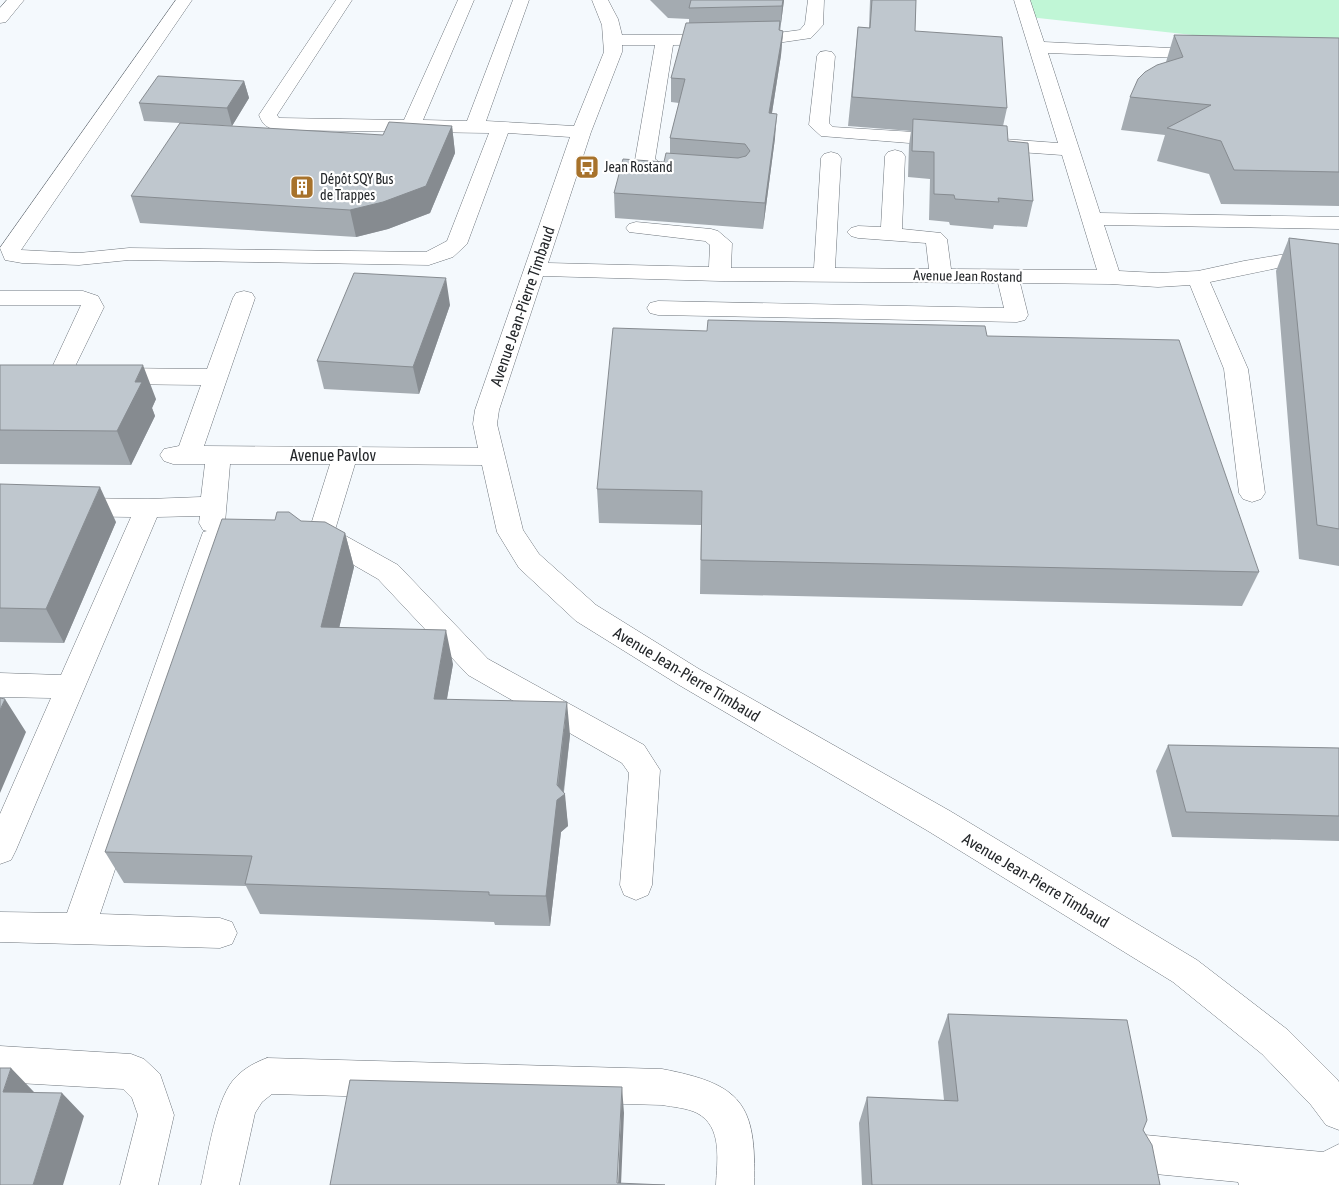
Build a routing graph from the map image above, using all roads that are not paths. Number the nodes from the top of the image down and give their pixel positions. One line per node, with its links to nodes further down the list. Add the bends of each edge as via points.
1 (16, 0): 9 (street)
2 (184, 0): 17 (street, via 10,249 13,255 79,259 129,254 429,259 456,244)
3 (344, 0): 15 (street, via 268,115 271,122)
4 (466, 0): 15 (street)
5 (521, 0): 16 (street)
6 (600, 0): 10 (street, Avenue Jean-Pierre Timbaud, via 610,18)
7 (816, 0): 11 (street, via 814,25 806,34 770,39)
8 (1022, 0): 12 (street)
9 (0, 18)
10 (614, 40): 11 (street); 18 (street, Avenue Jean-Pierre Timbaud, via 613,52)
11 (665, 40): 22 (street, via 645,160 656,169)
12 (1037, 47): 13 (street); 19 (street)
13 (1226, 55)
14 (826, 56): 19 (street, via 819,125 828,132)
15 (411, 126): 16 (street)
16 (474, 127): 17 (street)
17 (501, 127): 18 (street)
18 (581, 132): 29 (street, Avenue Jean-Pierre Timbaud)
19 (1068, 150): 23 (street)
20 (895, 156): 27 (street)
21 (831, 158): 31 (street)
22 (692, 172)
23 (1091, 219): 24 (street); 34 (street)
24 (1339, 223)
25 (636, 228): 30 (street, via 711,235 721,243)
26 (858, 232): 27 (street)
27 (891, 233): 32 (street, via 936,239)
28 (1339, 257): 35 (street, Avenue Jean Rostand, via 1292,259)
29 (536, 269): 30 (street, Avenue Jean Rostand); 42 (street, Avenue Jean-Pierre Timbaud, via 487,410 485,424)
30 (720, 274): 31 (street, Avenue Jean Rostand)
31 (824, 274): 32 (street, Avenue Jean Rostand)
32 (941, 276): 33 (street, Avenue Jean Rostand)
33 (1008, 276): 34 (street, Avenue Jean Rostand); 38 (street, via 1019,324)
34 (1110, 277): 35 (street, Avenue Jean Rostand)
35 (1198, 278): 43 (street, via 1236,369)
36 (0, 298): 39 (street, via 83,298 90,301 93,307 67,376)
37 (244, 298): 39 (street)
38 (658, 308)
39 (216, 377): 40 (street, Avenue Pavlov, via 180,455)
40 (218, 455): 41 (street, Avenue Pavlov); 45 (street)
41 (345, 455): 42 (street, Avenue Pavlov); 47 (street)
42 (492, 457): 57 (street, Avenue Jean-Pierre Timbaud, via 510,532 528,562 586,613 939,821 1185,971 1275,1042)
43 (1252, 493)
44 (0, 506): 46 (street)
45 (213, 506): 46 (street); 48 (street)
46 (148, 508): 50 (street)
47 (321, 534): 48 (street); 52 (street, via 388,572 478,667 633,754 645,770)
48 (212, 539): 54 (street)
49 (0, 685): 50 (street)
50 (71, 687): 51 (street)
51 (0, 850)
52 (636, 885)
53 (0, 927): 54 (street)
54 (78, 930): 55 (street)
55 (220, 933)
56 (0, 1064): 61 (street, via 131,1072 147,1087 156,1115)
57 (1339, 1112)
58 (1145, 1154): 60 (street)
59 (1339, 1163): 60 (street, via 1327,1170)
60 (1256, 1175)
61 (139, 1185)
62 (220, 1185): 63 (street, via 238,1106 249,1088 267,1076 662,1087 708,1098 726,1114 736,1138)
63 (735, 1185)

